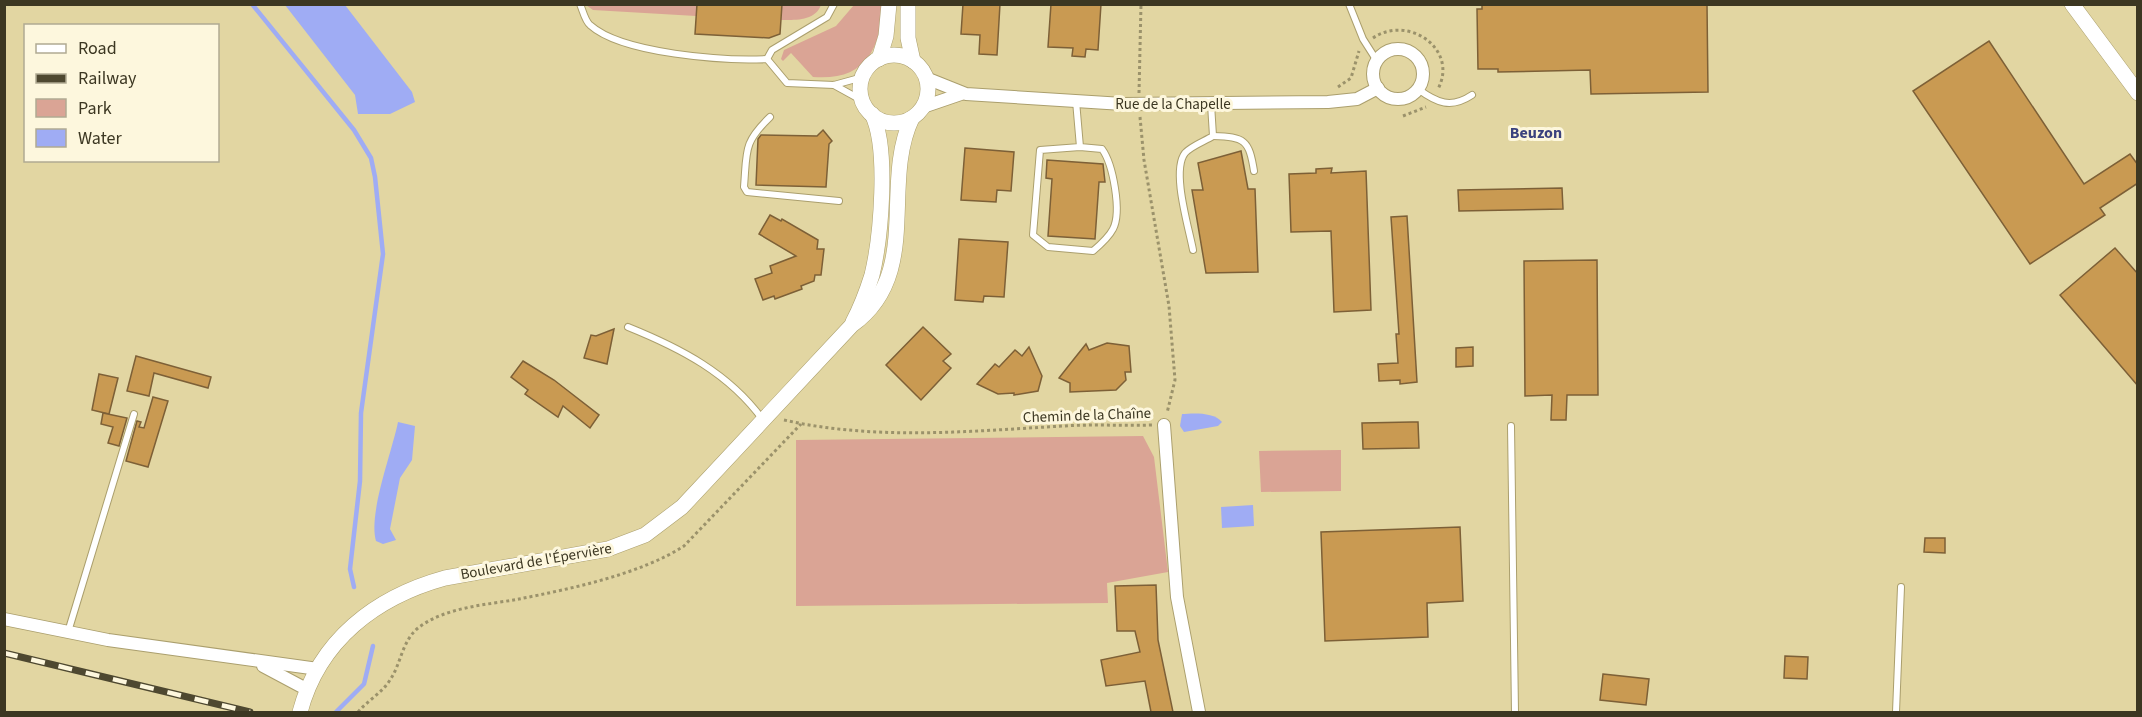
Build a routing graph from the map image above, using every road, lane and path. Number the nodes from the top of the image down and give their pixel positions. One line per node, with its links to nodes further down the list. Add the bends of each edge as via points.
1 (580, 4): 9 (lane, via 589,25 615,39 698,57)
2 (834, 4): 9 (lane, via 827,17 772,50)
3 (889, 4): 10 (street)
4 (908, 4): 11 (street)
5 (1141, 4): 18 (path, Chemin de la Chaîne)
6 (1349, 4): 8 (lane)
7 (2072, 4): 21 (street)
8 (1367, 44): 12 (lane); 19 (path, via 1359,51 1352,78); 24 (path, via 1376,36 1394,31 1419,33 1430,41 1438,52 1442,73)
9 (767, 59): 15 (lane, via 787,83)
10 (879, 59): 11 (street, via 896,55); 13 (street)
11 (913, 61): 14 (street)
12 (1377, 61): 16 (street, via 1374,75); 17 (street, via 1393,50 1412,53 1423,70)
13 (863, 77): 15 (lane); 28 (street, via 861,89)
14 (926, 78): 22 (street, Rue de la Chapelle); 29 (street, via 928,93)
15 (834, 85): 28 (lane)
16 (1378, 88): 17 (street, via 1398,98); 26 (street, Rue de la Chapelle, via 1351,101)
17 (1418, 89): 24 (lane)
18 (1139, 90): 20 (path); 27 (path, Chemin de la Chaîne)
19 (1332, 90)
20 (1148, 91)
21 (2138, 93)
22 (966, 94): 25 (street, Rue de la Chapelle); 29 (street, Rue de la Chapelle)
23 (1472, 94): 24 (lane, via 1460,103)
24 (1433, 99): 30 (path, via 1423,109)
25 (1076, 101): 27 (street, Rue de la Chapelle); 33 (lane)
26 (1211, 104): 27 (street, Rue de la Chapelle); 32 (lane)
27 (1139, 105): 42 (path, Chemin de la Chaîne, via 1144,160 1169,306 1175,380)
28 (867, 107): 29 (street, via 891,122); 37 (street, Boulevard de l'Épervière, via 878,130 882,157 878,238 869,283)
29 (918, 112): 37 (street, Boulevard de l'Épervière, via 902,143 897,240 890,272 869,313)
30 (1403, 116)
31 (770, 117): 35 (lane, via 747,145 747,192)
32 (1213, 136): 34 (lane, via 1240,139 1247,144); 36 (lane, via 1185,153 1181,163 1179,179)
33 (1080, 147): 33 (lane, via 1040,150 1032,235 1048,247 1093,250 1114,229 1117,212 1107,156 1102,149)
34 (1254, 171)
35 (839, 201)
36 (1193, 250)
37 (852, 325): 40 (street, Boulevard de l'Épervière)
38 (628, 327): 40 (lane, via 698,359)
39 (134, 414): 46 (lane)
40 (767, 417): 41 (path, Chemin de la Chaîne); 48 (street, Boulevard de l'Épervière, via 682,507 645,535 608,549 468,573 412,588 368,612 346,630)
41 (801, 424): 42 (path, Chemin de la Chaîne, via 864,432 944,433); 51 (path, via 693,539 677,551 620,574 459,610 426,623 408,639 391,680)
42 (1164, 425): 52 (street, via 1177,597)
43 (1511, 426): 53 (lane)
44 (1901, 587): 54 (lane)
45 (4, 619): 46 (street)
46 (68, 633): 47 (street)
47 (248, 660): 48 (street); 49 (street, via 283,674)
48 (318, 669): 49 (street, Boulevard de l'Épervière)
49 (308, 690): 50 (street, Boulevard de l'Épervière)
50 (300, 712)
51 (358, 712)
52 (1199, 712)
53 (1515, 712)
54 (1896, 712)

